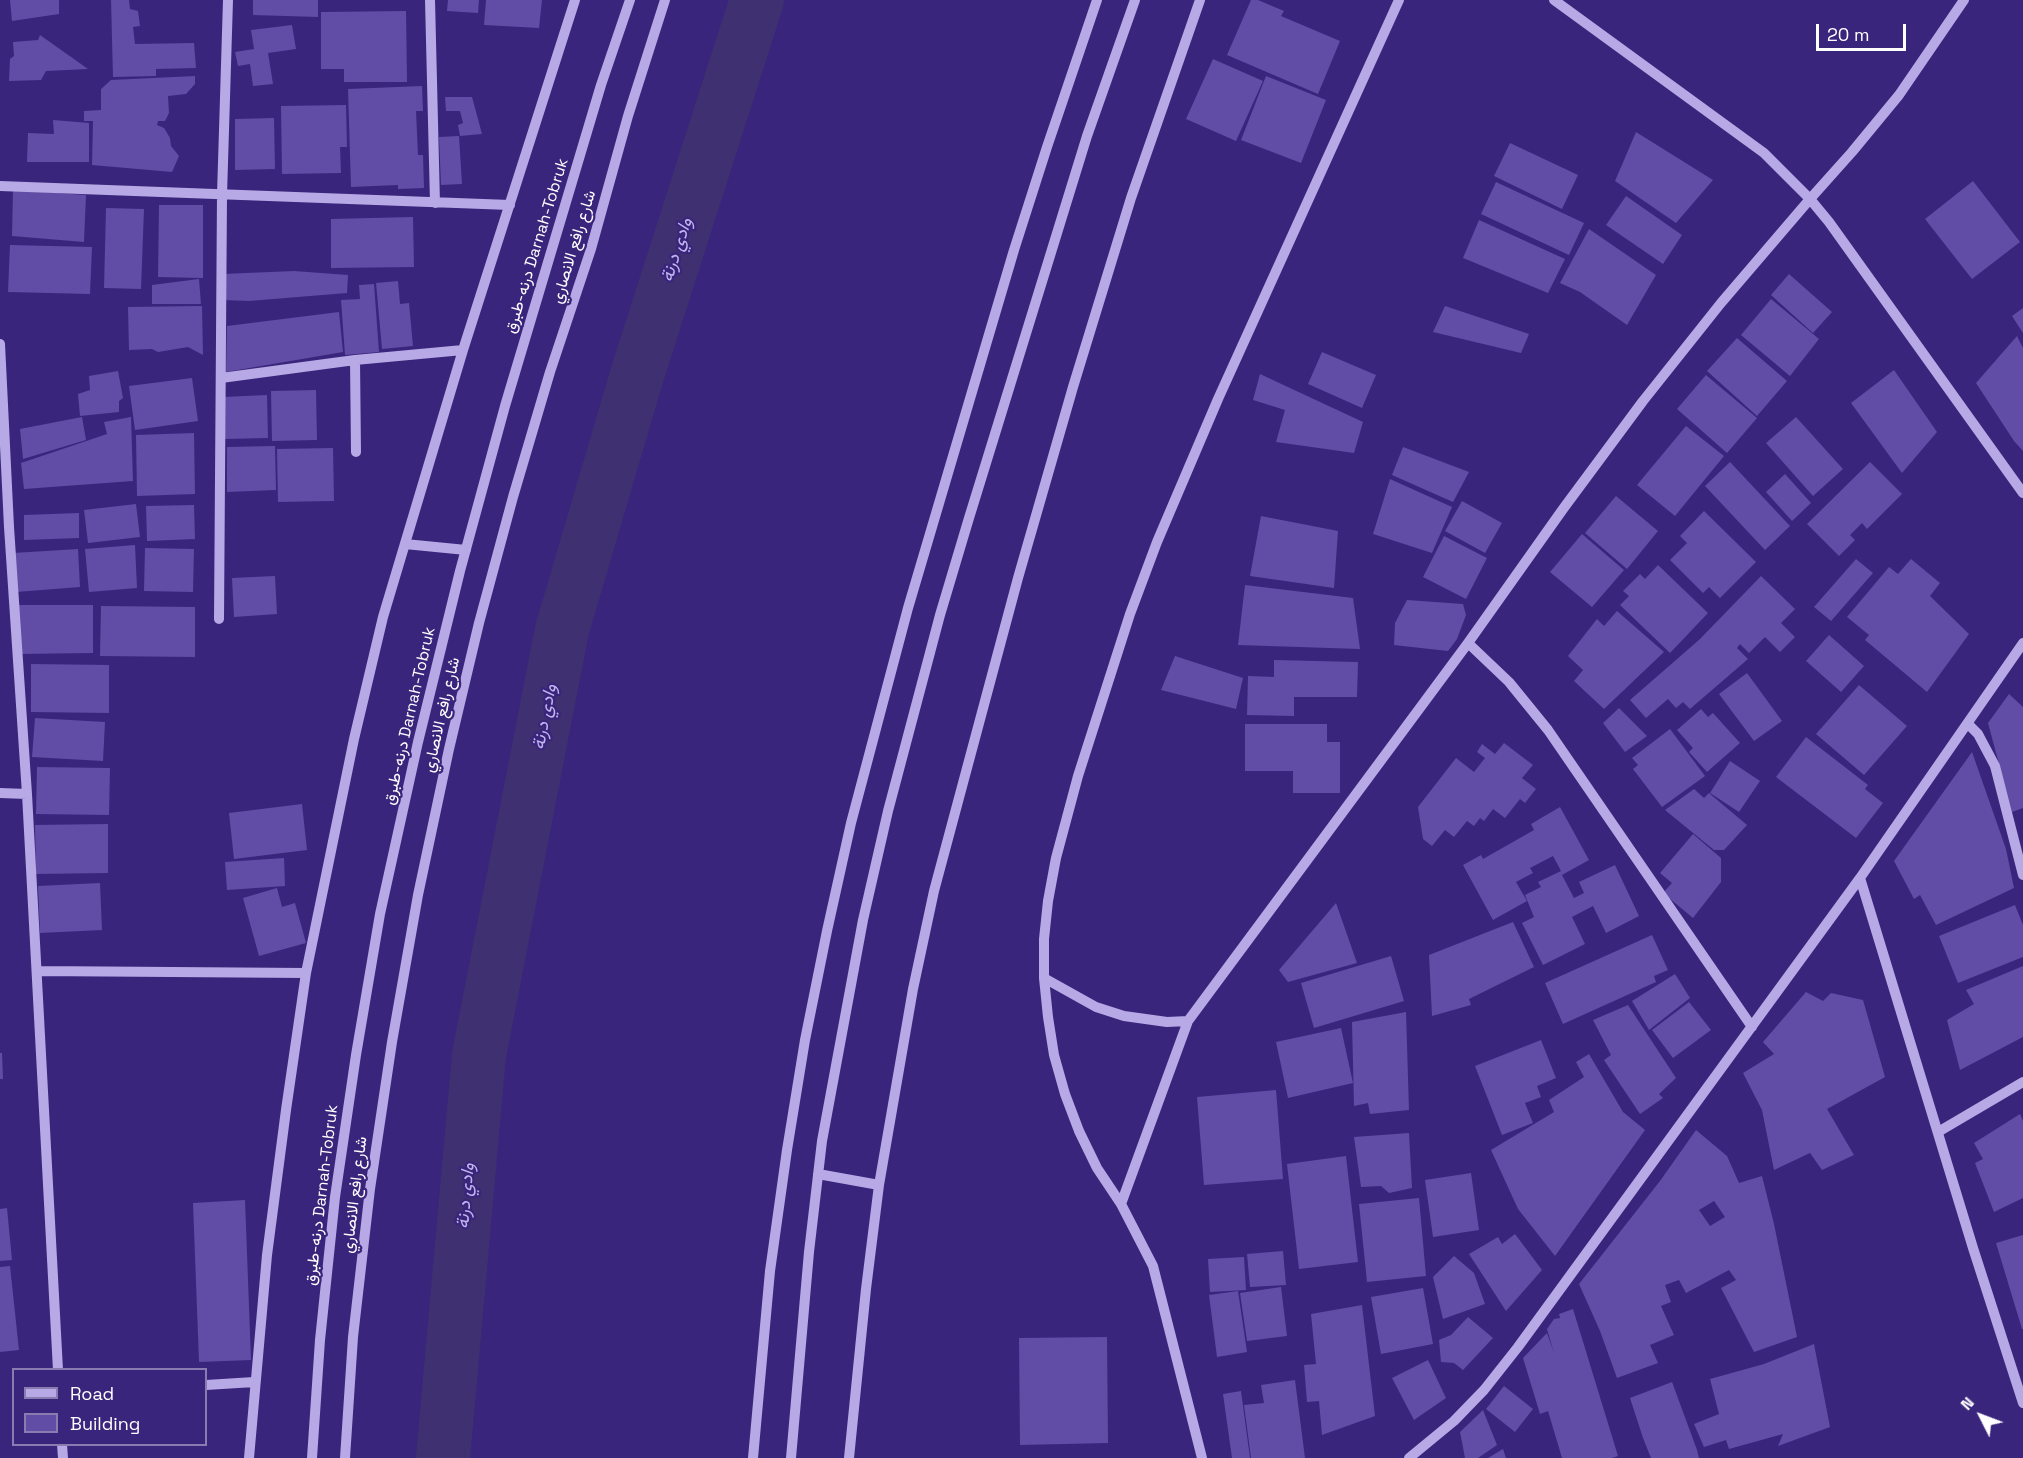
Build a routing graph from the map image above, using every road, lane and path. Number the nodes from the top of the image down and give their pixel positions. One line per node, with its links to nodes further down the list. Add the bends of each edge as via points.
1 (228, 0): 13 (street)
2 (430, 0): 15 (street)
3 (575, 0): 16 (street)
4 (630, 0): 25 (street, درنه-طبرق Darnah-Tobruk, via 554,241)
5 (665, 0): 50 (street, شارع رافع الانصاري, via 513,497 448,749 418,895 370,1189 353,1337)
6 (1097, 0): 51 (street, via 1014,250 905,619 851,823 822,953 787,1150 770,1271)
7 (1135, 0): 41 (street, via 1087,136 912,712 863,920)
8 (1200, 0): 42 (street, via 1124,220 975,734 913,988)
9 (1399, 0): 36 (street, via 1186,470 1130,614 1056,858 1044,939)
10 (1554, 0): 14 (street, via 1764,153)
11 (1964, 0): 14 (street, via 1899,95)
12 (0, 186): 13 (street)
13 (222, 195): 15 (street); 20 (street)
14 (1810, 199): 22 (street); 27 (street, via 1643,401)
15 (435, 203): 16 (street)
16 (510, 205): 18 (street)
17 (0, 344): 23 (street)
18 (462, 350): 19 (street); 24 (street)
19 (355, 360): 20 (street); 21 (street)
20 (221, 378): 26 (street)
21 (356, 452)
22 (2023, 493)
23 (4, 528): 31 (street)
24 (405, 544): 25 (street); 35 (street, via 354,740)
25 (466, 550): 49 (street, درنه-طبرق Darnah-Tobruk, via 380,914 356,1055 335,1197)
26 (219, 619)
27 (1468, 643): 37 (street); 38 (street, via 1509,682 1542,722)
28 (2023, 643): 29 (street)
29 (1968, 724): 32 (street, via 1978,734 1995,766); 33 (street)
30 (0, 794): 31 (street)
31 (27, 794): 34 (street)
32 (2023, 875)
33 (1860, 878): 38 (street); 40 (street)
34 (37, 970): 35 (street); 44 (street)
35 (306, 973): 45 (street)
36 (1044, 978): 37 (street, via 1096,1007 1124,1016); 43 (street, via 1054,1055 1065,1094 1097,1168)
37 (1188, 1021): 43 (street)
38 (1752, 1027): 55 (street, via 1484,1390)
39 (2023, 1082): 40 (street)
40 (1938, 1132): 47 (street)
41 (818, 1174): 42 (street); 52 (street)
42 (879, 1185): 53 (street)
43 (1121, 1204): 54 (street, via 1153,1266)
44 (58, 1368)
45 (254, 1382): 46 (street); 48 (street)
46 (207, 1385)
47 (2023, 1403)
48 (249, 1458)
49 (312, 1458)
50 (345, 1458)
51 (753, 1458)
52 (791, 1458)
53 (849, 1458)
54 (1202, 1458)
55 (1409, 1458)

